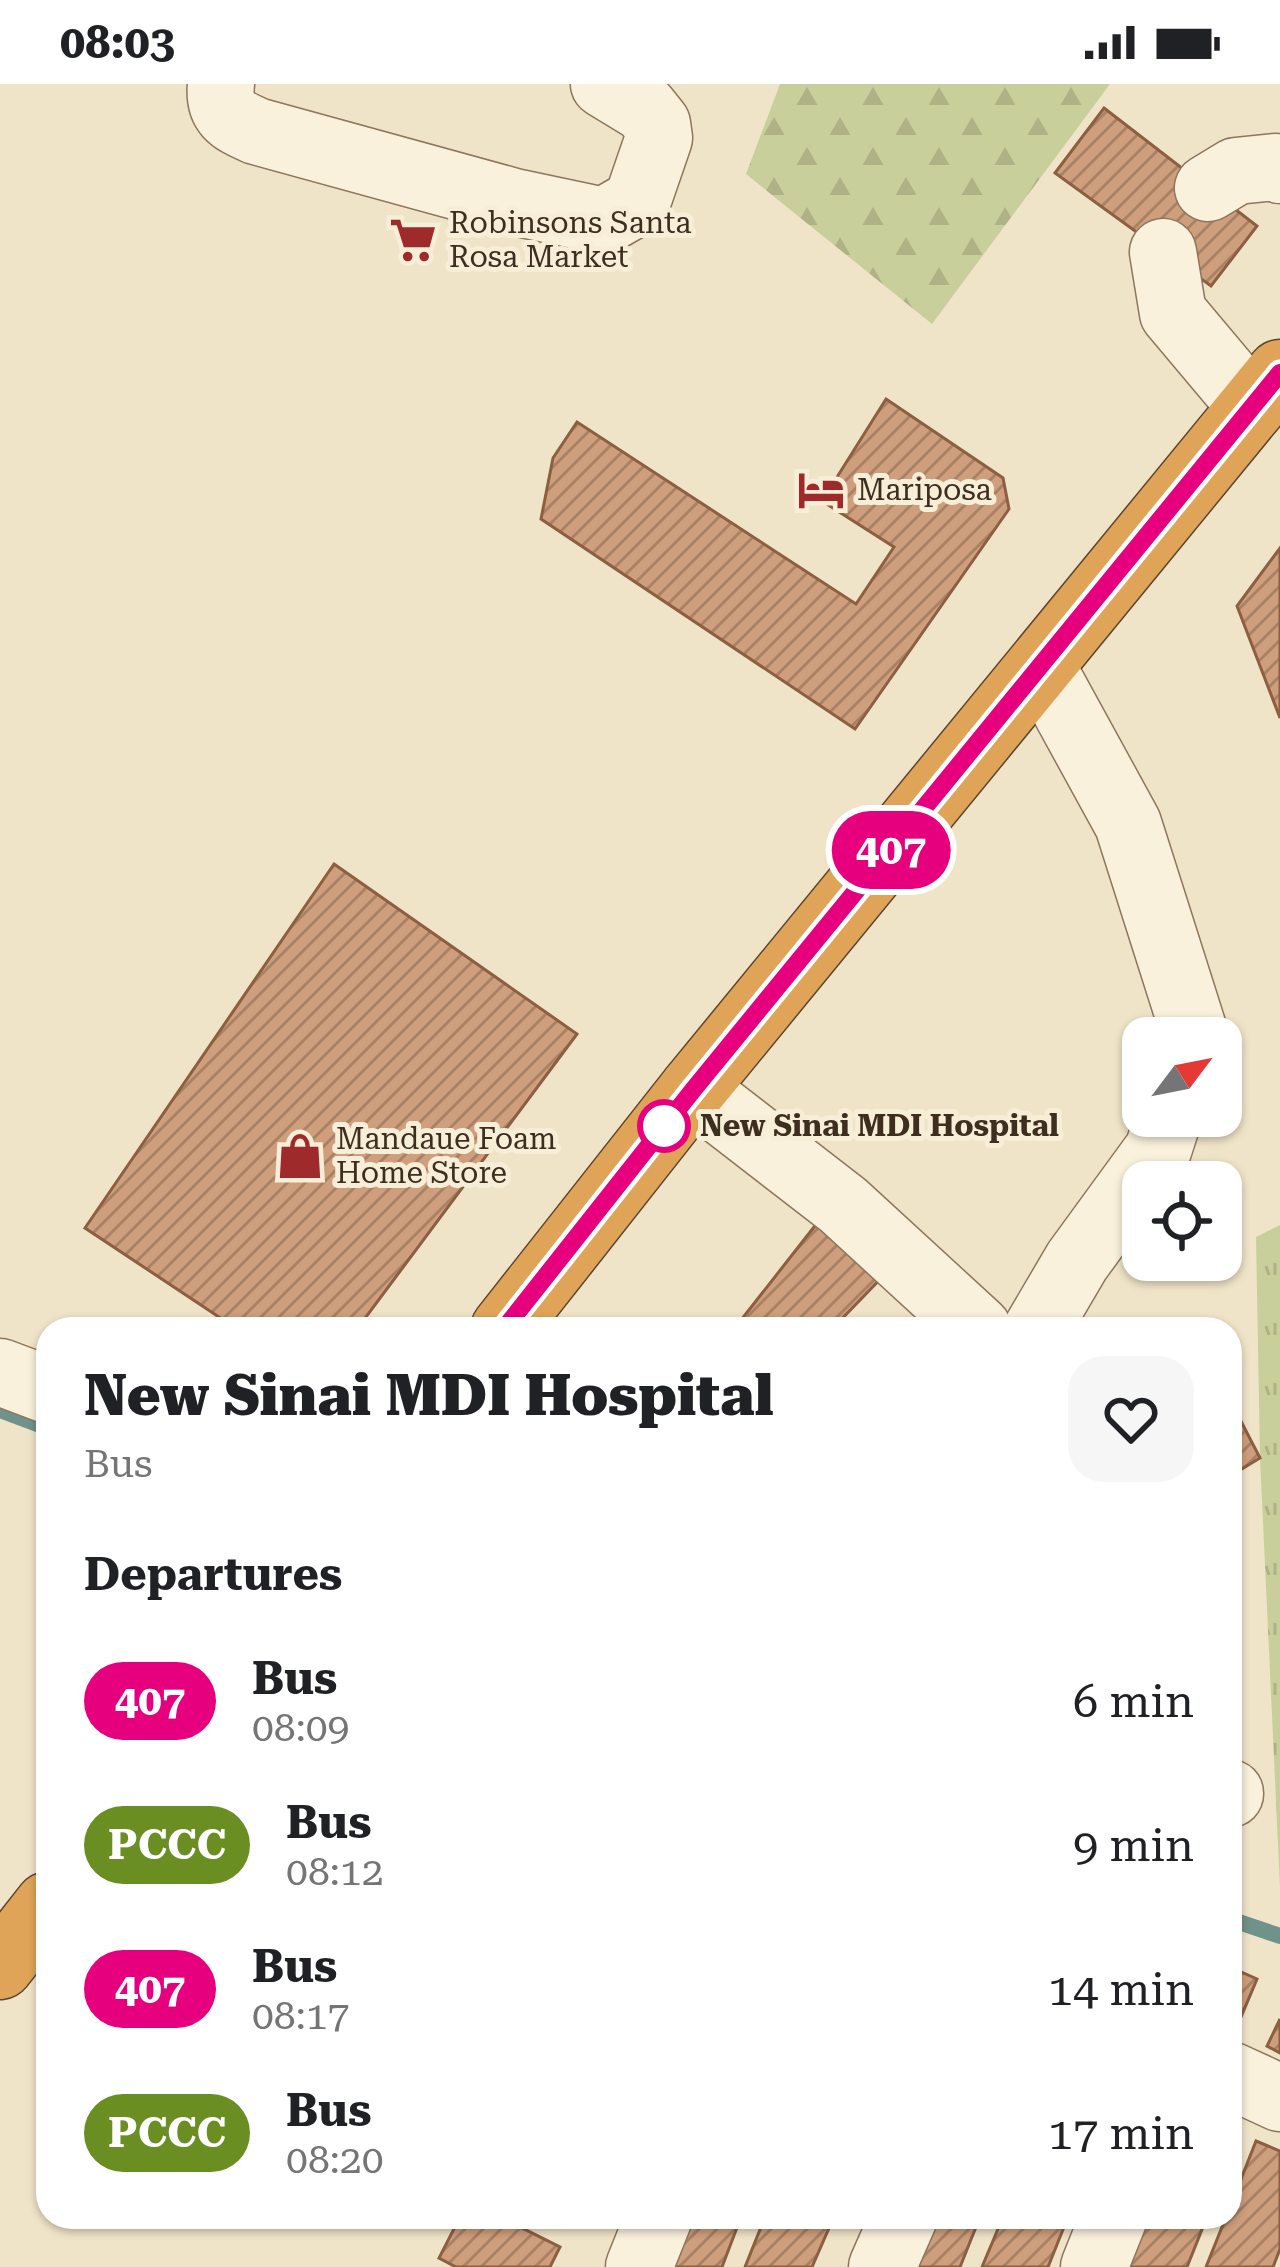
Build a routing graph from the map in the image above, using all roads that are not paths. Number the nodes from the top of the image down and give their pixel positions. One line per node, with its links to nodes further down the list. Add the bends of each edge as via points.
1 (220, 84): 2 (street, via 228,119 256,131 604,221 637,202 659,138 645,109)
2 (604, 84)
3 (1278, 166): 4 (street, via 1236,171)
4 (1208, 188)
5 (1163, 252): 6 (street, via 1172,313)
6 (1266, 390): 7 (highway)
7 (1042, 667): 8 (street, via 1128,824); 9 (highway)
8 (1189, 1017)
9 (693, 1090): 11 (highway); 12 (street, via 843,1205)
10 (1162, 1137): 13 (street)
11 (513, 1317)
12 (965, 1317)
13 (1044, 1317)
14 (0, 1372): 15 (street)
15 (36, 1386)
16 (36, 1920): 17 (highway)
17 (0, 1966)
18 (1242, 2081): 19 (street)
19 (1280, 2098)
20 (654, 2229): 23 (street)
21 (899, 2229): 24 (street)
22 (1109, 2229): 25 (street)
23 (639, 2267)
24 (882, 2267)
25 (1094, 2267)

